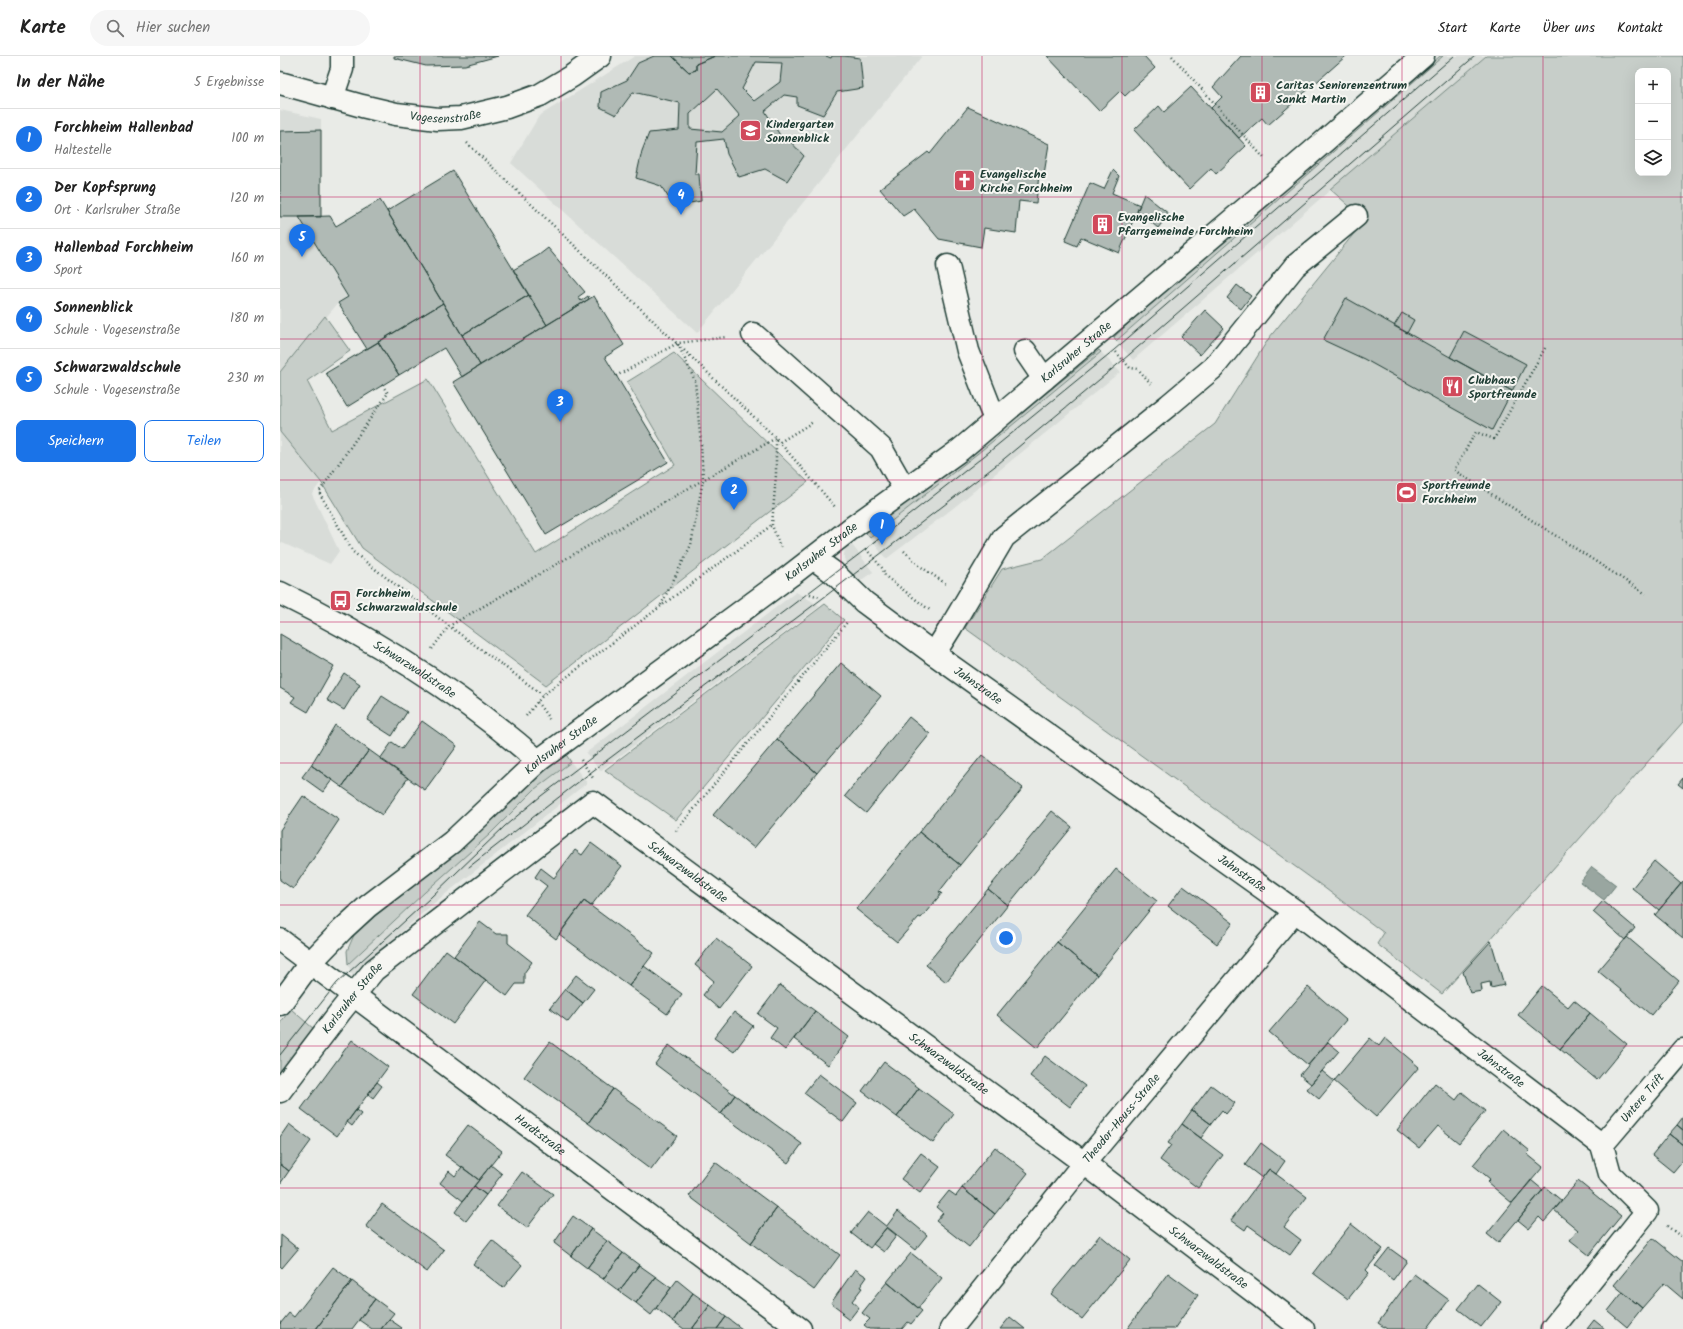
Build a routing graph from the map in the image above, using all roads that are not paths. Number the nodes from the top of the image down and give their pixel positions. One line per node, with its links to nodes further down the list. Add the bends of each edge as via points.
1 (342, 56): 5 (street, via 342,69)
2 (600, 56): 5 (street, Vogesenstraße, via 540,95 507,107 461,118 438,119 396,114)
3 (1423, 56): 10 (street, Karlsruher Straße, via 1283,178)
4 (280, 83): 5 (street, Vogesenstraße)
5 (332, 98)
6 (1356, 216): 15 (street, via 1295,266 1213,368 1004,537)
7 (948, 266): 11 (street, via 968,351)
8 (753, 334): 12 (street, via 881,448)
9 (1025, 351): 10 (street)
10 (1044, 379): 11 (street, Karlsruher Straße)
11 (995, 420): 12 (street, Karlsruher Straße, via 960,450)
12 (905, 490): 13 (street, Karlsruher Straße)
13 (813, 558): 15 (street, Jahnstraße, via 834,573 860,598); 16 (street, Karlsruher Straße)
14 (280, 593): 16 (street, Schwarzwaldstraße, via 417,669 510,736)
15 (934, 654): 18 (street, Jahnstraße)
16 (538, 761): 20 (street, Karlsruher Straße, via 452,842 368,906)
17 (593, 802): 21 (street, Karlsruher Straße, via 374,970); 26 (street, Schwarzwaldstraße)
18 (1295, 911): 25 (street, Jahnstraße); 26 (street, Theodor-Heuss-Straße)
19 (280, 940): 20 (street, Hardtstraße)
20 (311, 962): 21 (street, Hardtstraße); 22 (street, Karlsruher Straße)
21 (354, 996): 24 (street, Karlsruher Straße); 27 (street, Hardtstraße)
22 (280, 1004)
23 (1683, 1050): 25 (street, Untere Trift)
24 (280, 1091)
25 (1602, 1145): 30 (street, via 1610,1174 1647,1211)
26 (1084, 1163): 28 (street, Theodor-Heuss-Straße); 29 (street, Schwarzwaldstraße)
27 (800, 1329)
28 (951, 1329)
29 (1303, 1329)
30 (1552, 1329)

